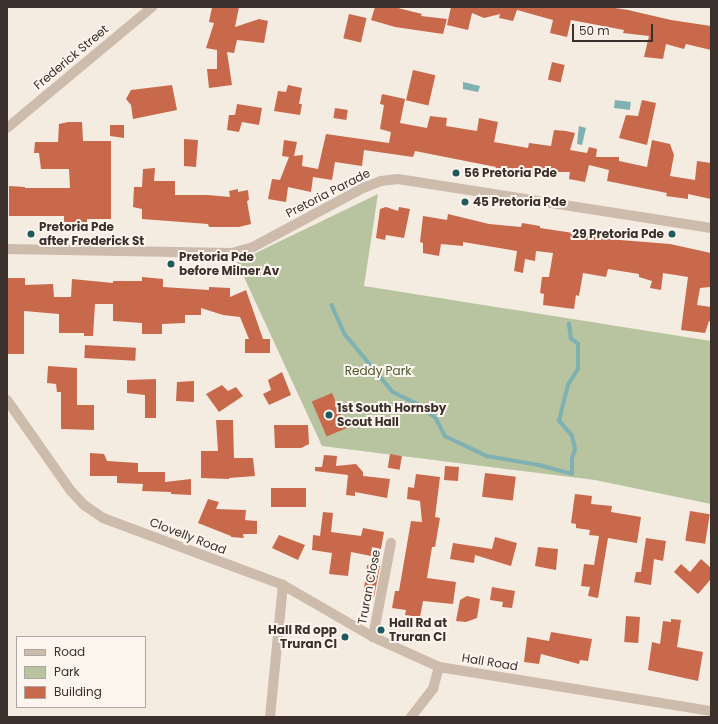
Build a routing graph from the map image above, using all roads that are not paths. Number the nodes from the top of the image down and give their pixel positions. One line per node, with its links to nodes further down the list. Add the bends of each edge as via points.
1 (152, 7): 2 (street, Frederick Street)
2 (7, 128)
3 (711, 228): 4 (street, Pretoria Parade, via 398,179 381,181 362,188 253,247 232,252)
4 (7, 249)
5 (7, 400): 7 (street, Clovelly Road, via 71,491 84,505 103,518)
6 (391, 543): 8 (street, Truran Close)
7 (283, 585): 8 (street, Hall Road); 11 (street)
8 (373, 637): 9 (street, Hall Road)
9 (439, 667): 10 (street, Hall Road); 12 (street, via 433,689)
10 (711, 711)
11 (270, 717)
12 (411, 717)

